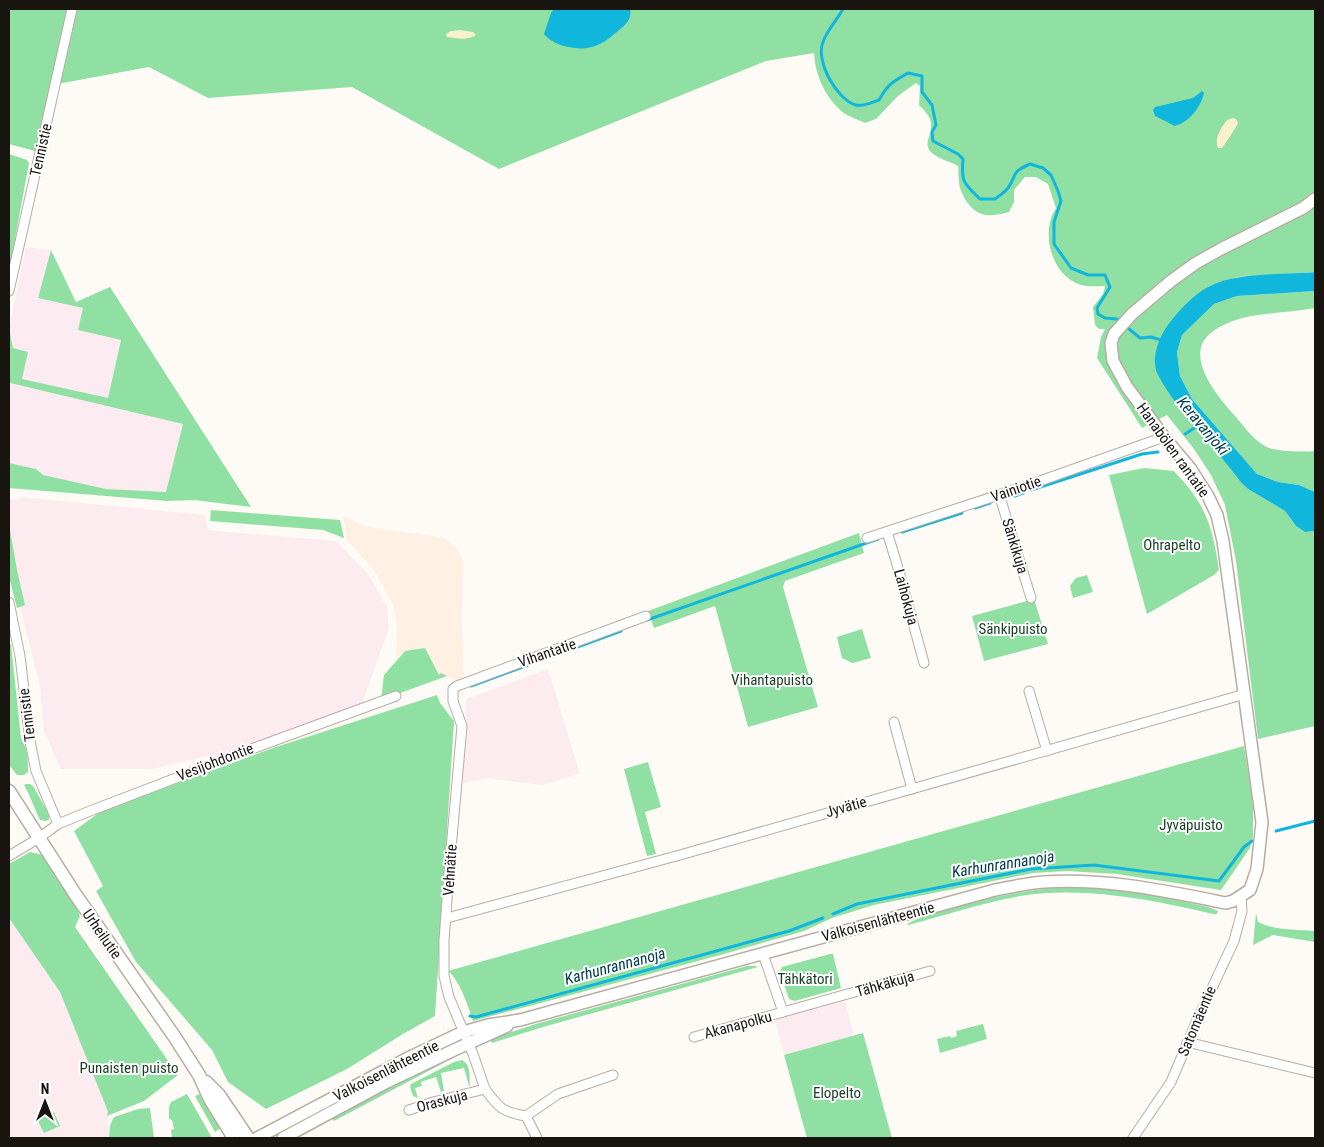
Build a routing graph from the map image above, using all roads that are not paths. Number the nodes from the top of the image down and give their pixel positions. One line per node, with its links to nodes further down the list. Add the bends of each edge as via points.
1 (72, 9): 3 (street, Tennistie)
2 (1315, 199): 4 (street, Hanabölen rantatie, via 1196,263 1118,329 1111,350 1117,371)
3 (9, 291)
4 (1164, 437): 5 (street, Vainiotie); 14 (street, Hanabölen rantatie, via 1190,468 1217,515)
5 (1000, 494): 6 (street, Vainiotie); 8 (street, Sänkikuja)
6 (887, 532): 7 (street, Vainiotie); 11 (street, Laihokuja)
7 (867, 538)
8 (1031, 598)
9 (9, 602): 20 (street, Tennistie, via 36,771)
10 (646, 616): 13 (street, Vihantatie, via 456,686)
11 (924, 663)
12 (1029, 691): 17 (street)
13 (452, 694): 24 (street, Vehnätie, via 462,726)
14 (1245, 694): 17 (street, Jyvätie); 23 (street, Hanabölen rantatie, via 1262,822 1257,869 1250,890)
15 (396, 696): 20 (street, Vesijohdontie)
16 (894, 722): 18 (street)
17 (1047, 751): 18 (street, Jyvätie)
18 (912, 789): 24 (street, Jyvätie)
19 (9, 791): 21 (main road, Urheilutie)
20 (58, 824): 21 (street, Vesijohdontie)
21 (39, 838): 22 (street, Vesijohdontie); 34 (main road, Urheilutie)
22 (9, 856)
23 (1241, 897): 25 (street, Valkoisenlähteentie, via 1226,903 1120,884 1043,882 995,890); 31 (street, Satomäentie, via 1242,911 1234,941)
24 (447, 918): 29 (street, Vehnätie, via 444,976)
25 (764, 954): 27 (street); 28 (street, Valkoisenlähteentie)
26 (930, 971): 27 (street, Tähkäkuja)
27 (783, 1012): 30 (street, Akanapolku)
28 (520, 1020): 29 (street, Valkoisenlähteentie); 32 (street, Valkoisenlähteentie)
29 (463, 1032): 32 (street, Vehnätie); 41 (street, Valkoisenlähteentie)
30 (694, 1037)
31 (1187, 1042): 33 (street); 44 (street, Satomäentie, via 1171,1082)
32 (467, 1044): 36 (street, Oraskuja); 42 (street, Valkoisenlähteentie, via 387,1082)
33 (1315, 1072)
34 (199, 1075): 39 (main road, Urheilutie); 40 (main road, Urheilutie, via 219,1095)
35 (613, 1075): 38 (street, via 558,1094)
36 (485, 1090): 37 (street, Oraskuja); 38 (street, via 504,1111)
37 (409, 1110)
38 (526, 1116): 43 (street)
39 (234, 1138)
40 (248, 1138)
41 (257, 1138)
42 (283, 1138)
43 (537, 1138)
44 (1133, 1138)

